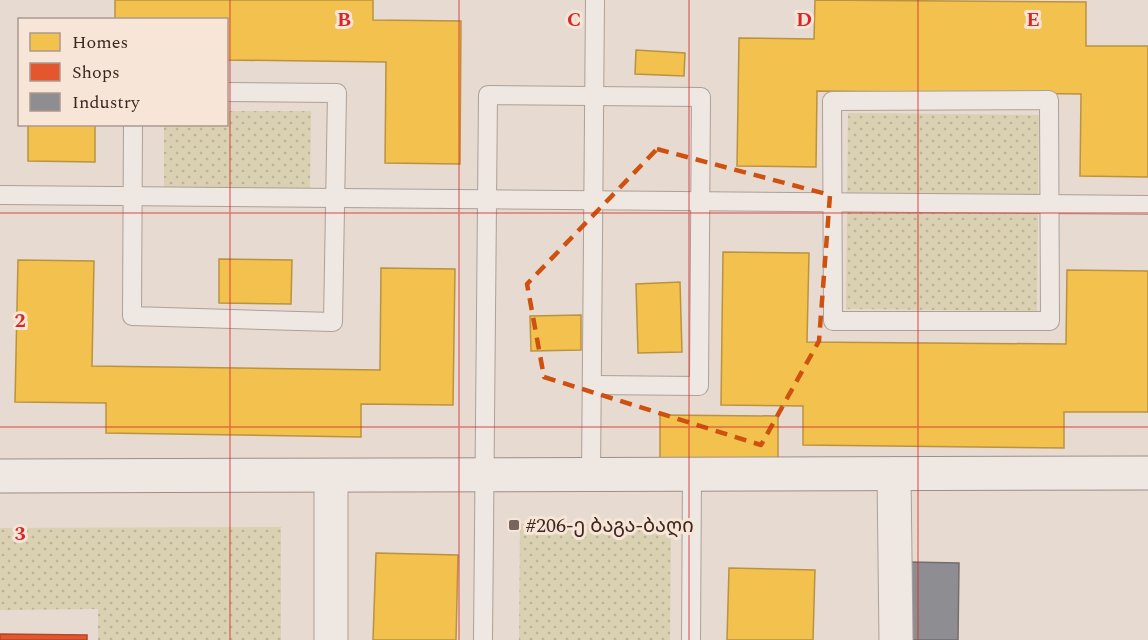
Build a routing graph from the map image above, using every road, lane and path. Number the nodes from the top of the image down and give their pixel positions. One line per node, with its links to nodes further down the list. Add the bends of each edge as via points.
1 (595, 0): 3 (lane)
2 (228, 92): 7 (lane, via 337,93)
3 (594, 96): 8 (lane, via 488,95); 9 (lane); 10 (lane, via 701,97)
4 (133, 126): 6 (lane)
5 (0, 195): 6 (lane)
6 (132, 196): 7 (lane); 7 (lane, via 132,316 333,322)
7 (336, 198): 8 (lane)
8 (487, 199): 9 (lane); 19 (lane)
9 (593, 200): 10 (lane); 14 (lane)
10 (700, 201): 11 (lane); 14 (lane, via 699,386)
11 (832, 202): 12 (lane); 12 (lane, via 832,101 1049,100); 12 (lane, via 832,321 1050,321)
12 (1050, 205): 13 (lane)
13 (1148, 205)
14 (592, 385): 16 (lane)
15 (1148, 473): 18 (street)
16 (591, 474): 17 (street); 19 (street)
17 (692, 474): 18 (street); 24 (lane)
18 (894, 474): 25 (street)
19 (485, 475): 21 (street); 23 (lane)
20 (0, 476): 21 (street)
21 (331, 476): 22 (street)
22 (331, 640)
23 (483, 640)
24 (691, 640)
25 (896, 640)

